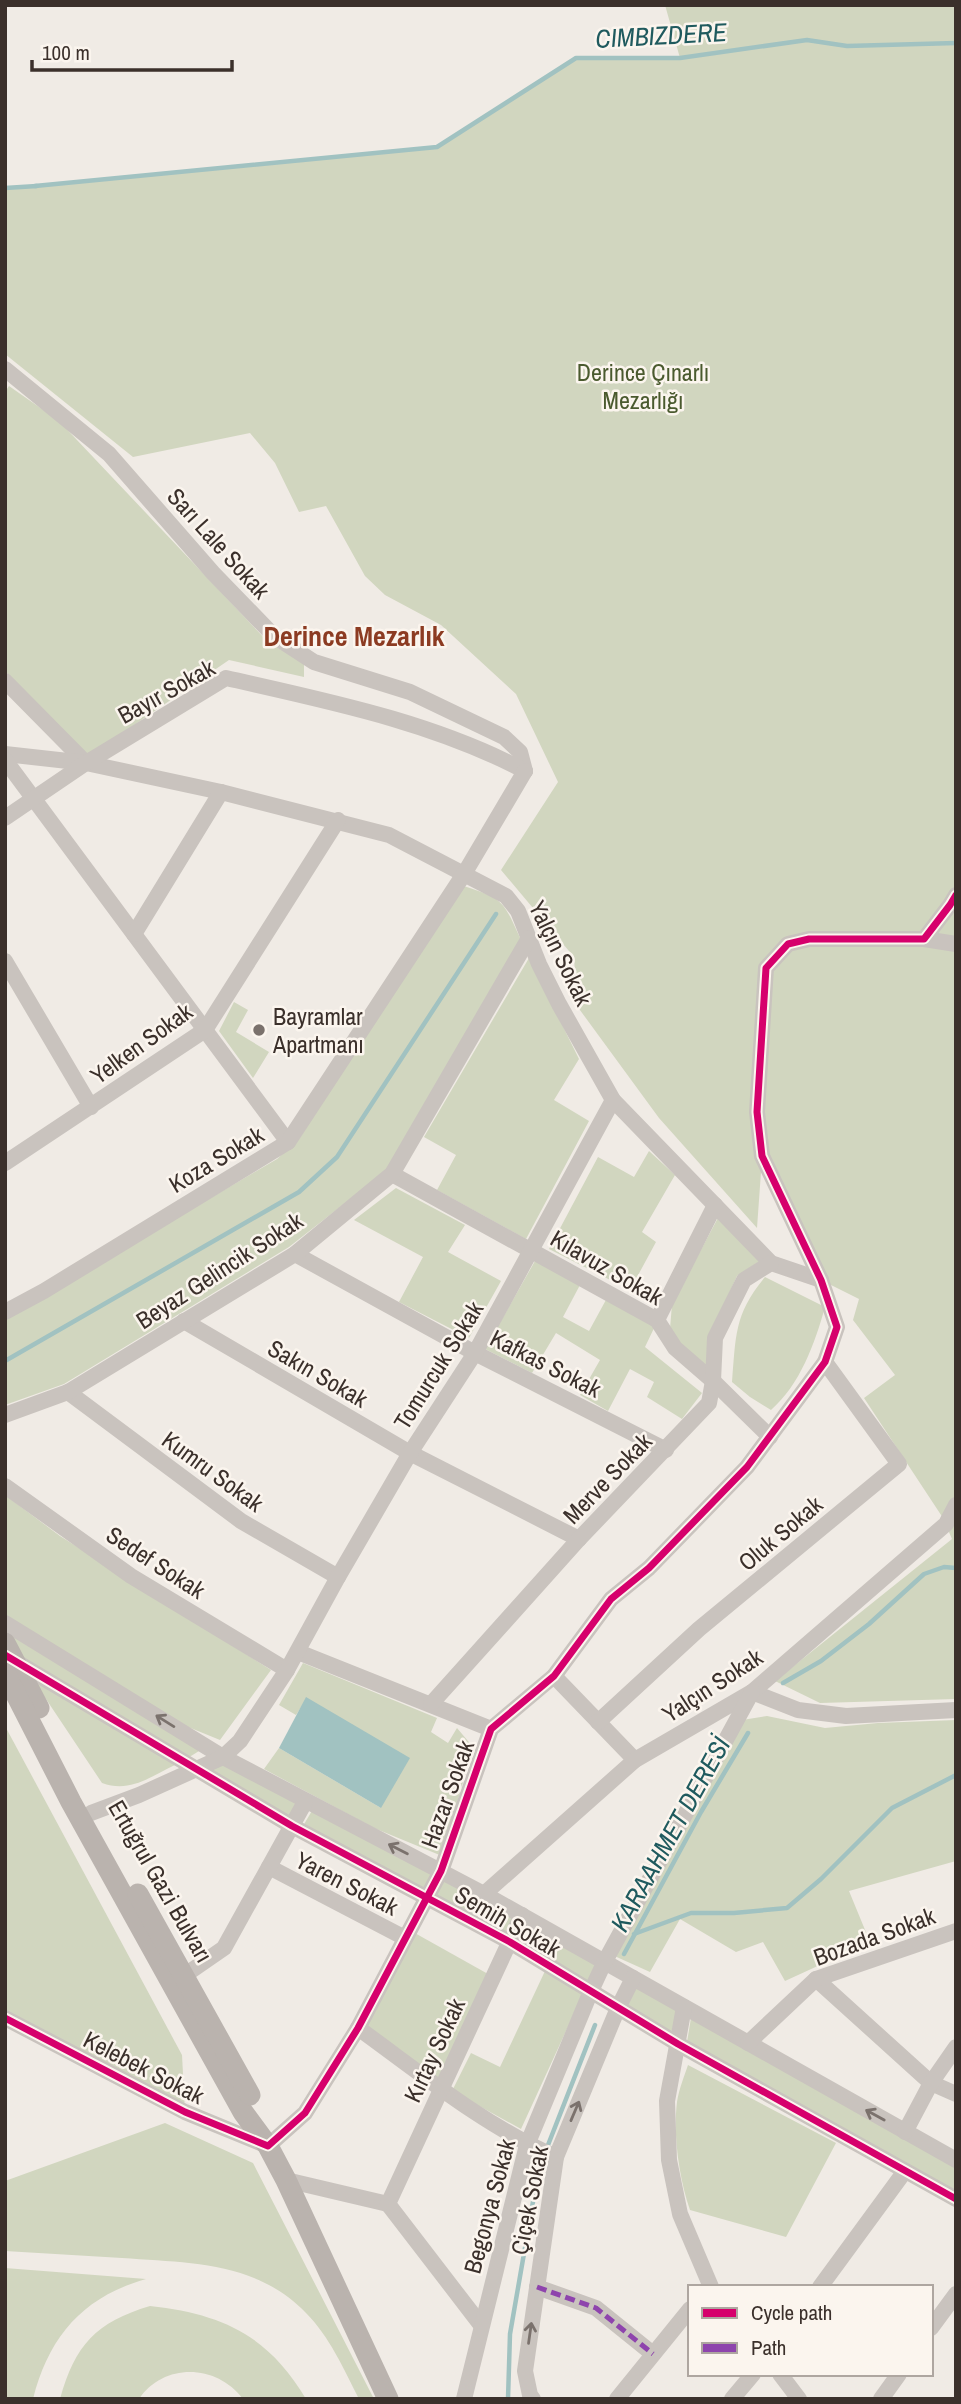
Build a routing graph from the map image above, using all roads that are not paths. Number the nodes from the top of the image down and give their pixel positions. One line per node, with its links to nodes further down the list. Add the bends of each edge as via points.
1 (5, 369): 6 (street, Sarı Lale Sokak, via 108,454 274,636 314,662 410,692 505,737 520,752)
2 (5, 681): 5 (street)
3 (5, 754): 5 (street, Yalçın Sokak)
4 (5, 760): 8 (street)
5 (86, 764): 6 (street, Bayır Sokak, via 226,678 426,730 494,754); 7 (street, Yalçın Sokak); 8 (street, Bayır Sokak)
6 (524, 771): 11 (street, Koza Sokak)
7 (221, 792): 10 (street, Yalçın Sokak); 13 (street)
8 (33, 800): 9 (street, Bayır Sokak); 13 (street)
9 (5, 818)
10 (338, 821): 11 (street, Yalçın Sokak, via 389,835); 18 (street, Yelken Sokak)
11 (464, 873): 14 (street, Yalçın Sokak, via 506,896); 21 (street, Koza Sokak)
12 (956, 895): 15 (street)
13 (134, 934): 18 (street)
14 (529, 938): 19 (street, Yalçın Sokak, via 559,1004); 23 (street, Beyaz Gelincik Sokak)
15 (924, 939): 16 (street); 28 (street, via 809,939 788,944 766,968 757,1112 762,1156)
16 (956, 944)
17 (5, 961): 20 (street)
18 (205, 1030): 20 (street, Yelken Sokak); 21 (street)
19 (613, 1100): 24 (street, Yalçın Sokak); 25 (street, Tomurcuk Sokak)
20 (91, 1107): 22 (street, Yelken Sokak)
21 (288, 1142): 29 (street, Koza Sokak)
22 (7, 1159)
23 (392, 1174): 25 (street, Kılavuz Sokak); 26 (street, Beyaz Gelincik Sokak)
24 (715, 1205): 27 (street, Yalçın Sokak); 30 (street)
25 (531, 1251): 30 (street, Kılavuz Sokak); 32 (street, Tomurcuk Sokak)
26 (295, 1254): 31 (street, Beyaz Gelincik Sokak); 32 (street, Kafkas Sokak)
27 (771, 1263): 28 (street, Yalçın Sokak); 34 (street, Merve Sokak, via 744,1280 715,1338)
28 (821, 1280): 33 (street, Hazar Sokak, via 837,1327)
29 (5, 1312)
30 (657, 1320): 34 (street, Kılavuz Sokak, via 676,1348)
31 (184, 1321): 35 (street, Beyaz Gelincik Sokak); 39 (street, Sakın Sokak)
32 (475, 1353): 38 (street, Kafkas Sokak); 39 (street, Tomurcuk Sokak)
33 (825, 1362): 37 (street, Hazar Sokak); 52 (street, Oluk Sokak, via 899,1464 699,1629)
34 (713, 1381): 37 (street, Kılavuz Sokak); 38 (street, Merve Sokak, via 709,1403)
35 (68, 1392): 36 (street, Beyaz Gelincik Sokak); 43 (street, Kumru Sokak, via 241,1521)
36 (5, 1415)
37 (770, 1437): 48 (street, Hazar Sokak, via 649,1568 611,1599)
38 (666, 1450): 42 (street, Merve Sokak)
39 (410, 1452): 42 (street, Sakın Sokak); 43 (street, Tomurcuk Sokak)
40 (5, 1486): 47 (street, Sedef Sokak, via 131,1576)
41 (956, 1505): 49 (street, Yalçın Sokak, via 946,1524)
42 (579, 1539): 50 (street, Merve Sokak)
43 (338, 1577): 45 (street, Tomurcuk Sokak)
44 (5, 1623): 54 (street, Semih Sokak, one-way to 44)
45 (298, 1651): 47 (street, Tomurcuk Sokak); 50 (street)
46 (8, 1658): 56 (street, Semih Sokak); 58 (main road, Ertuğrul Gazi Bulvarı); 83 (main road, Ertuğrul Gazi Bulvarı, via 71,1802 243,2112)
47 (287, 1670): 54 (street, Tomurcuk Sokak, via 240,1741)
48 (554, 1676): 52 (street); 53 (street, Hazar Sokak)
49 (752, 1692): 51 (street, via 798,1710 846,1716); 55 (street, Yalçın Sokak); 68 (street)
50 (430, 1704): 53 (street)
51 (956, 1710)
52 (598, 1722): 55 (street)
53 (491, 1729): 61 (street, Hazar Sokak)
54 (223, 1757): 56 (street); 57 (street, Semih Sokak)
55 (635, 1760): 62 (street, Yalçın Sokak)
56 (198, 1768): 58 (street); 59 (street, Semih Sokak)
57 (305, 1802): 59 (street); 61 (street, Semih Sokak, one-way to 57)
58 (91, 1812): 69 (main road, Ertuğrul Gazi Bulvarı)
59 (292, 1826): 60 (street); 63 (street, Semih Sokak)
60 (269, 1867): 66 (street, Yaren Sokak); 69 (street, via 224,1948)
61 (441, 1871): 62 (street, Semih Sokak); 63 (street, Hazar Sokak)
62 (484, 1894): 64 (street, Semih Sokak)
63 (427, 1897): 66 (street, Hazar Sokak); 67 (street, Semih Sokak)
64 (522, 1916): 67 (street, Kırtay Sokak); 68 (street, Semih Sokak)
65 (954, 1933): 70 (street, Bozada Sokak)
66 (405, 1938): 74 (street, Hazar Sokak)
67 (510, 1942): 71 (street, Semih Sokak); 79 (street, Kırtay Sokak)
68 (619, 1971): 71 (street, Çiçek Sokak); 71 (street, via 606,1970); 72 (street, Semih Sokak)
69 (185, 1975): 83 (main road, Ertuğrul Gazi Bulvarı, via 258,2110)
70 (816, 1979): 75 (street, Bozada Sokak); 78 (street)
71 (607, 1994): 76 (street, Semih Sokak); 82 (street, Begonya Sokak); 84 (street, Çiçek Sokak, one-way to 71)
72 (684, 2007): 75 (street, Semih Sokak); 76 (street)
73 (5, 2018): 83 (street, Kelebek Sokak, via 174,2106)
74 (358, 2028): 79 (street); 83 (street, Hazar Sokak, via 305,2112)
75 (748, 2043): 81 (street, Semih Sokak, one-way to 75)
76 (678, 2044): 86 (street, Semih Sokak); 90 (street, via 667,2101 669,2160 680,2214)
77 (956, 2047): 78 (street)
78 (931, 2083): 80 (street); 81 (street)
79 (441, 2088): 82 (street); 89 (street, Kırtay Sokak)
80 (956, 2094)
81 (905, 2132): 85 (street, Semih Sokak)
82 (527, 2145): 84 (street); 95 (street, Begonya Sokak)
83 (268, 2146): 87 (main road, Ertuğrul Gazi Bulvarı)
84 (556, 2157): 92 (street, Çiçek Sokak)
85 (956, 2160)
86 (905, 2171): 88 (street, Semih Sokak); 91 (street)
87 (286, 2180): 89 (street); 102 (main road, Ertuğrul Gazi Bulvarı)
88 (956, 2199)
89 (387, 2204): 95 (street)
90 (709, 2285)
91 (821, 2285)
92 (537, 2287): 97 (street, via 596,2308); 104 (street, Çiçek Sokak, one-way to 92, via 524,2371)
93 (956, 2294): 96 (street)
94 (688, 2311): 97 (street)
95 (481, 2325): 103 (street, Begonya Sokak)
96 (933, 2325)
97 (653, 2354): 105 (street)
98 (751, 2376): 106 (street)
99 (782, 2376): 107 (street)
100 (897, 2376): 101 (street)
101 (889, 2396)
102 (388, 2399)
103 (464, 2399)
104 (533, 2399)
105 (617, 2399)
106 (732, 2399)
107 (799, 2399)

